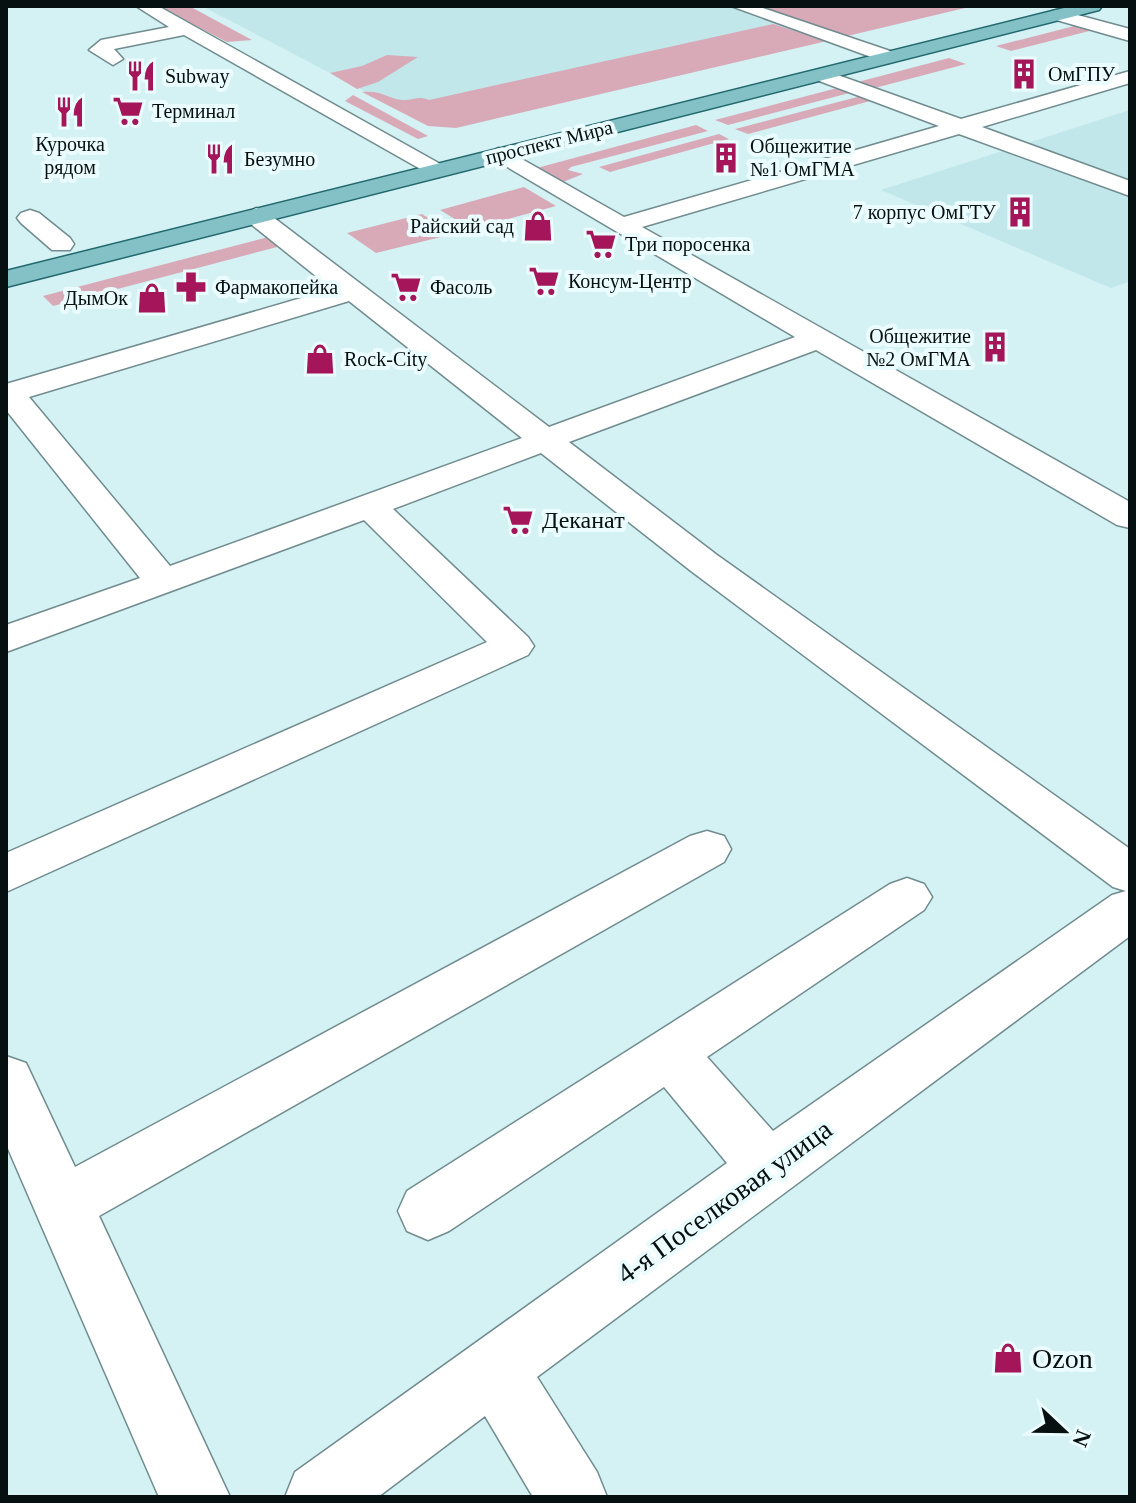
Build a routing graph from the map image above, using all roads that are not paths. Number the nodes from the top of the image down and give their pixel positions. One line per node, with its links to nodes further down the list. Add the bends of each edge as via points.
1 (145, 6): 7 (street)
2 (740, 6): 10 (street)
3 (1039, 6): 10 (main road, проспект Мира)
4 (1093, 6): 5 (main road, проспект Мира)
5 (1059, 15): 8 (street); 11 (main road, проспект Мира)
6 (1130, 24): 8 (street)
7 (187, 29): 12 (street, via 99,50); 19 (street)
8 (1110, 30): 9 (street)
9 (1130, 35)
10 (864, 49): 11 (street); 19 (main road, проспект Мира)
11 (889, 57): 13 (main road, проспект Мира)
12 (113, 59)
13 (821, 75): 17 (street); 18 (main road, проспект Мира)
14 (1130, 77): 15 (street)
15 (1075, 93): 16 (street); 17 (street)
16 (1115, 105)
17 (964, 127): 20 (street); 23 (street)
18 (498, 155): 19 (main road, проспект Мира); 23 (street)
19 (428, 164): 21 (main road, проспект Мира); 24 (main road, проспект Мира)
20 (1130, 189)
21 (256, 216): 26 (main road, проспект Мира); 27 (street)
22 (30, 218): 24 (street)
23 (622, 225): 28 (street)
24 (61, 244): 25 (main road, проспект Мира)
25 (6, 258)
26 (6, 279)
27 (354, 291): 29 (street); 32 (street, via 9,393)
28 (818, 339): 29 (street); 31 (street)
29 (543, 439): 30 (street); 36 (street)
30 (371, 507): 32 (street); 35 (street, via 514,646)
31 (1130, 517)
32 (164, 583): 33 (street)
33 (6, 639)
34 (707, 849): 42 (street)
35 (6, 874)
36 (1130, 874)
37 (907, 897): 39 (street)
38 (1130, 909): 41 (street, 4-я Поселковая улица)
39 (669, 1053): 41 (street); 43 (street)
40 (6, 1080): 42 (street)
41 (768, 1168): 44 (street, 4-я Поселковая улица)
42 (64, 1204): 45 (street)
43 (428, 1211)
44 (494, 1368): 46 (street, 4-я Поселковая улица); 47 (street)
45 (195, 1497)
46 (320, 1497)
47 (572, 1497)

